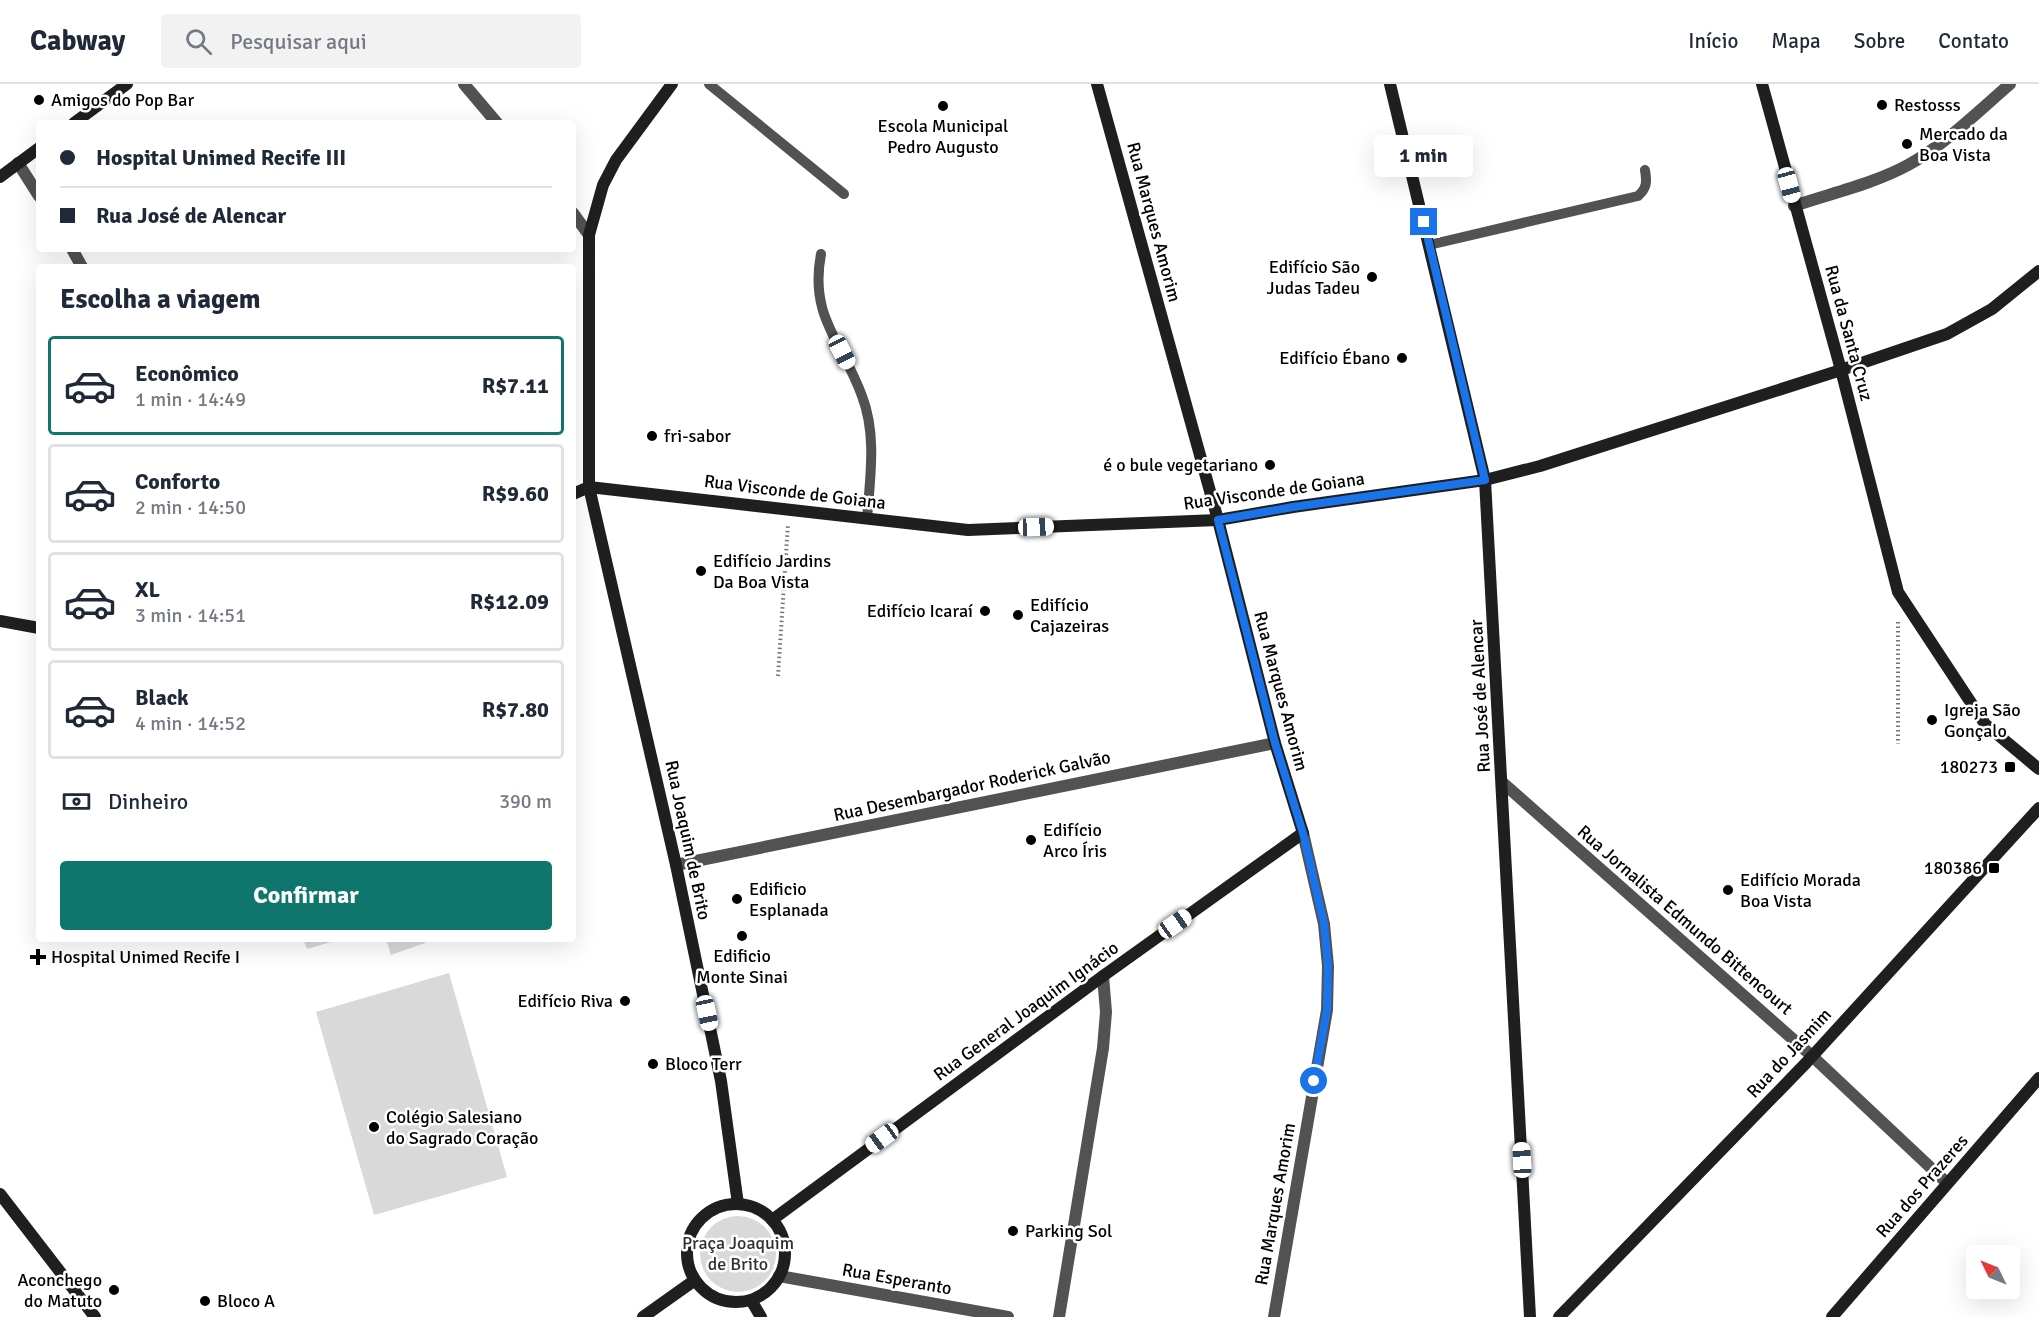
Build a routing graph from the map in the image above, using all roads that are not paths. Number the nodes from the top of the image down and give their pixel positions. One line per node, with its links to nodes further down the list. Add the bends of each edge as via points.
1 (127, 84): 9 (street)
2 (464, 84): 10 (street)
3 (672, 84): 19 (street, Rua Joaquim de Brito, via 616,160 603,185)
4 (709, 84): 16 (lane)
5 (1097, 84): 28 (street, Rua Marques Amorim)
6 (1390, 84): 20 (street, Rua José de Alencar)
7 (1762, 84): 17 (street, Rua da Santa Cruz)
8 (2010, 84): 17 (street, via 1909,165)
9 (78, 120)
10 (494, 120)
11 (36, 150): 12 (street)
12 (18, 163): 14 (street); 15 (street)
13 (1645, 170): 20 (lane, via 1645,190 1638,196)
14 (0, 177)
15 (36, 191)
16 (844, 194)
17 (1794, 206): 23 (street, Rua da Santa Cruz)
18 (576, 217): 19 (street)
19 (589, 235): 25 (street, Rua Joaquim de Brito)
20 (1429, 245): 24 (street, Rua José de Alencar)
21 (821, 254): 27 (lane, via 818,280 824,317 863,397 869,427 872,461)
22 (2039, 271): 23 (street, Rua Visconde de Goiana, via 1992,309 1947,334)
23 (1841, 370): 24 (street, Rua Visconde de Goiana); 32 (street, Rua da Santa Cruz, via 1898,592 1985,724)
24 (1485, 480): 28 (street, Rua Visconde de Goiana); 33 (street, Rua José de Alencar)
25 (589, 487): 26 (street); 27 (street, Rua Visconde de Goiana); 36 (street, Rua Joaquim de Brito)
26 (576, 493)
27 (867, 519): 28 (street, Rua Visconde de Goiana, via 968,530)
28 (1218, 520): 31 (street, Rua Marques Amorim)
29 (0, 621): 30 (street)
30 (36, 627)
31 (1275, 743): 35 (street, Rua Marques Amorim); 36 (street, Rua Desembargador Roderick Galvão)
32 (2039, 769)
33 (1503, 783): 38 (street, Rua Jornalista Edmundo Bittencourt); 53 (street, Rua José de Alencar)
34 (2039, 808): 38 (street, Rua do Jasmim)
35 (1303, 833): 37 (street, Rua General Joaquim Ignácio); 52 (street, Rua Marques Amorim, via 1324,924 1327,1010)
36 (676, 865): 42 (street, Rua Joaquim de Brito, via 721,1081)
37 (1103, 976): 43 (street, Rua General Joaquim Ignácio); 51 (street, via 1103,1048)
38 (1812, 1056): 40 (street, Rua Jornalista Edmundo Bittencourt); 54 (street, Rua do Jasmim)
39 (2039, 1078): 40 (street, Rua dos Prazeres)
40 (1947, 1183): 55 (street, Rua dos Prazeres)
41 (0, 1194): 47 (street)
42 (738, 1204): 43 (street, via 762,1211); 45 (street, via 709,1212 697,1223 687,1251)
43 (772, 1220): 44 (street, via 784,1241)
44 (779, 1276): 46 (street, via 772,1286); 50 (street, Rua Esperanto)
45 (695, 1280): 46 (street, via 720,1299); 48 (street)
46 (751, 1299): 49 (street)
47 (95, 1317)
48 (643, 1317)
49 (761, 1317)
50 (1008, 1317)
51 (1059, 1317)
52 (1274, 1317)
53 (1530, 1317)
54 (1559, 1317)
55 (1832, 1317)

